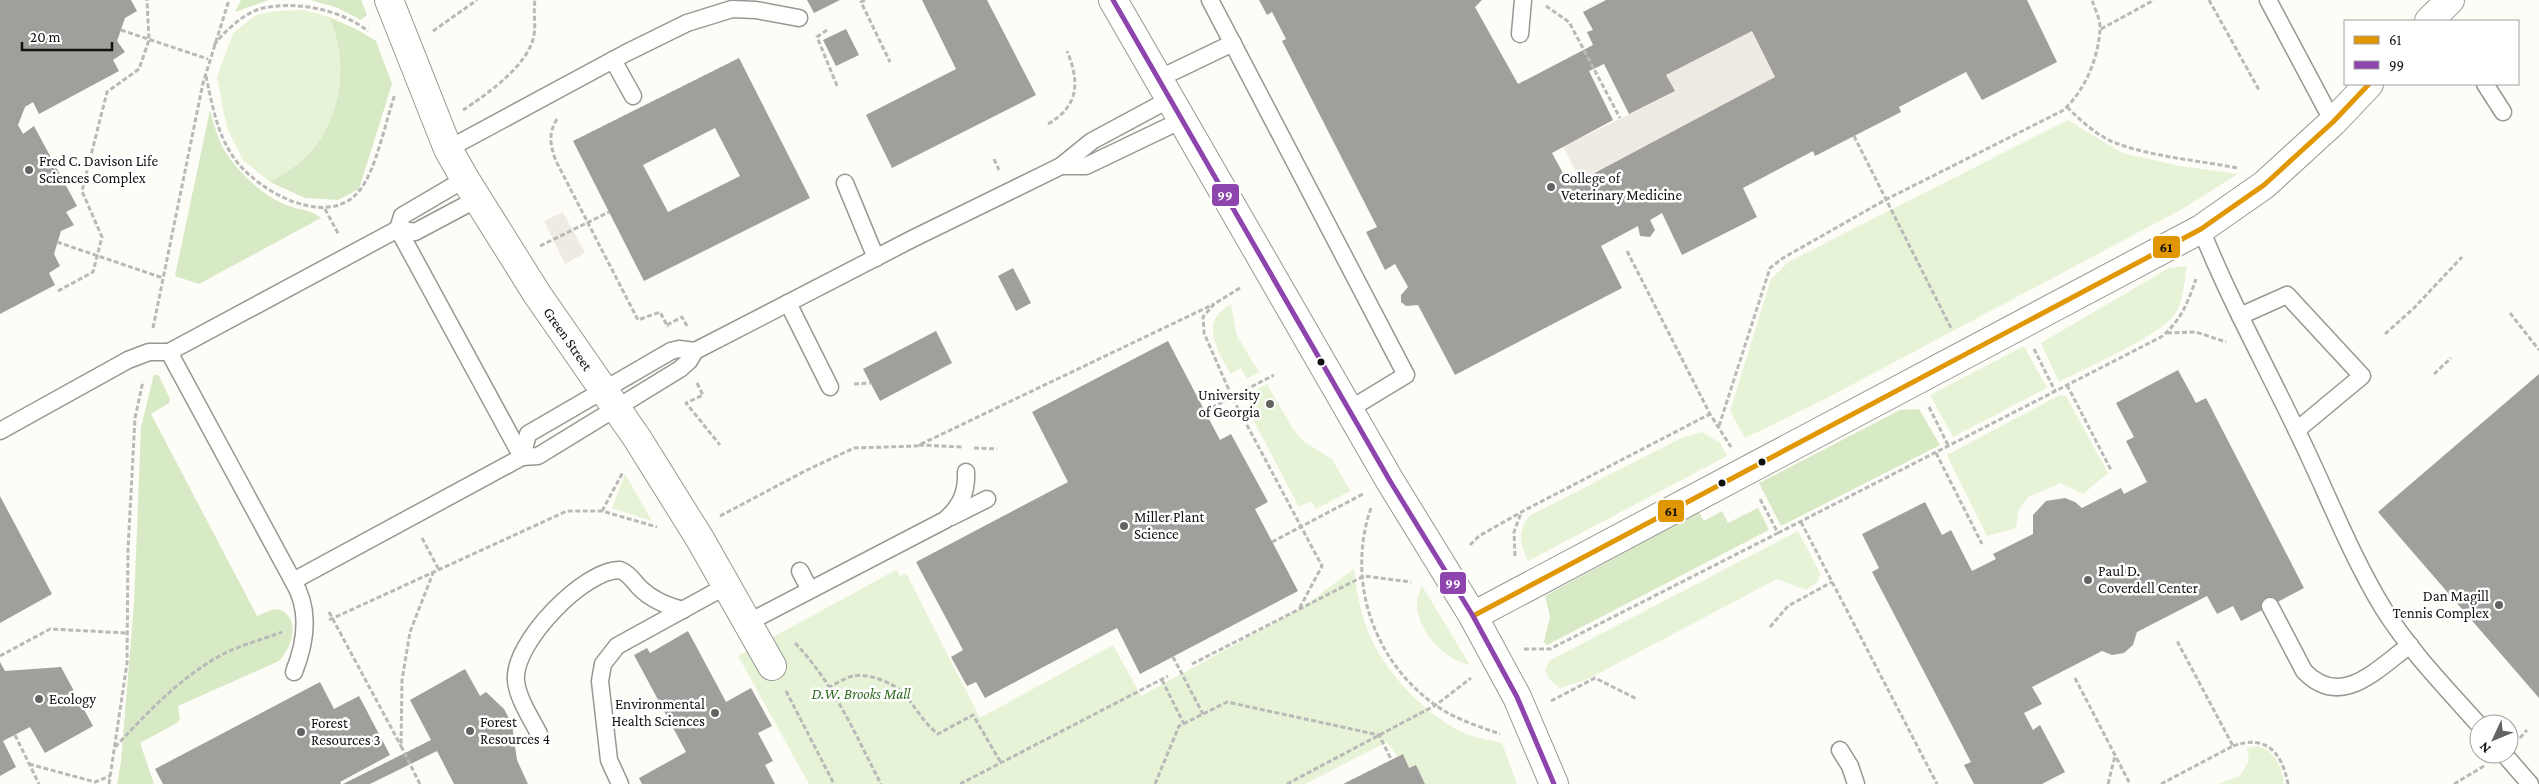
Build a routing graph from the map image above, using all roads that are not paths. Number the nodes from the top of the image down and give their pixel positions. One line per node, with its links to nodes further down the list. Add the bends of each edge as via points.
1 (389, 0): 16 (street, Green Street)
2 (1113, 0): 13 (street)
3 (1210, 0): 8 (lane)
4 (1523, 0): 7 (lane)
5 (2268, 0): 15 (lane)
6 (799, 18): 9 (lane, via 732,9 687,23)
7 (1520, 34)
8 (1233, 44): 13 (lane); 28 (lane, via 1406,375)
9 (613, 60): 12 (lane); 16 (lane)
10 (2369, 85): 15 (street)
11 (2486, 85): 14 (lane)
12 (633, 96)
13 (1170, 99): 17 (lane, via 1092,141); 17 (lane, via 1086,166); 28 (street)
14 (2503, 112)
15 (2333, 122): 21 (street, via 2264,185)
16 (448, 149): 19 (street, Green Street)
17 (1061, 166): 22 (lane)
18 (845, 183): 22 (lane)
19 (471, 189): 20 (lane, via 402,216); 20 (lane, via 415,232); 27 (street, Green Street, via 537,294)
20 (398, 228): 25 (lane); 31 (lane)
21 (2201, 229): 24 (lane); 41 (street)
22 (876, 258): 23 (lane)
23 (788, 302): 26 (lane); 27 (lane, via 695,351 680,369)
24 (2240, 316): 29 (lane); 29 (lane, via 2287,295 2362,376)
25 (169, 352): 30 (lane, via 149,352 128,360); 36 (lane)
26 (830, 387)
27 (611, 398): 31 (lane, via 538,456); 31 (lane, via 528,434); 37 (street, Green Street)
28 (1350, 409): 41 (street)
29 (2297, 430): 43 (lane, via 2364,576)
30 (0, 431)
31 (522, 457): 36 (lane)
32 (966, 472): 34 (lane, via 963,497)
33 (987, 499): 34 (lane)
34 (944, 520): 38 (lane)
35 (800, 571): 38 (lane)
36 (293, 581): 45 (lane, via 303,605 306,627)
37 (726, 586): 40 (lane); 42 (street, Green Street)
38 (810, 590): 42 (lane)
39 (2270, 606): 43 (lane, via 2304,671 2327,687 2356,684)
40 (683, 610): 47 (lane, via 654,599 629,574 620,570 605,573 559,606 533,632 517,664 518,690); 50 (lane, via 615,647 603,664 600,681 609,760)
41 (1473, 616): 51 (street, via 1517,697)
42 (747, 623): 44 (street, Green Street)
43 (2410, 646): 46 (lane)
44 (772, 666)
45 (294, 672)
46 (2469, 714)
47 (539, 734)
48 (1840, 750): 52 (lane)
49 (2513, 764): 53 (lane)
50 (620, 784)
51 (1554, 784)
52 (1856, 784)
53 (2530, 784)

